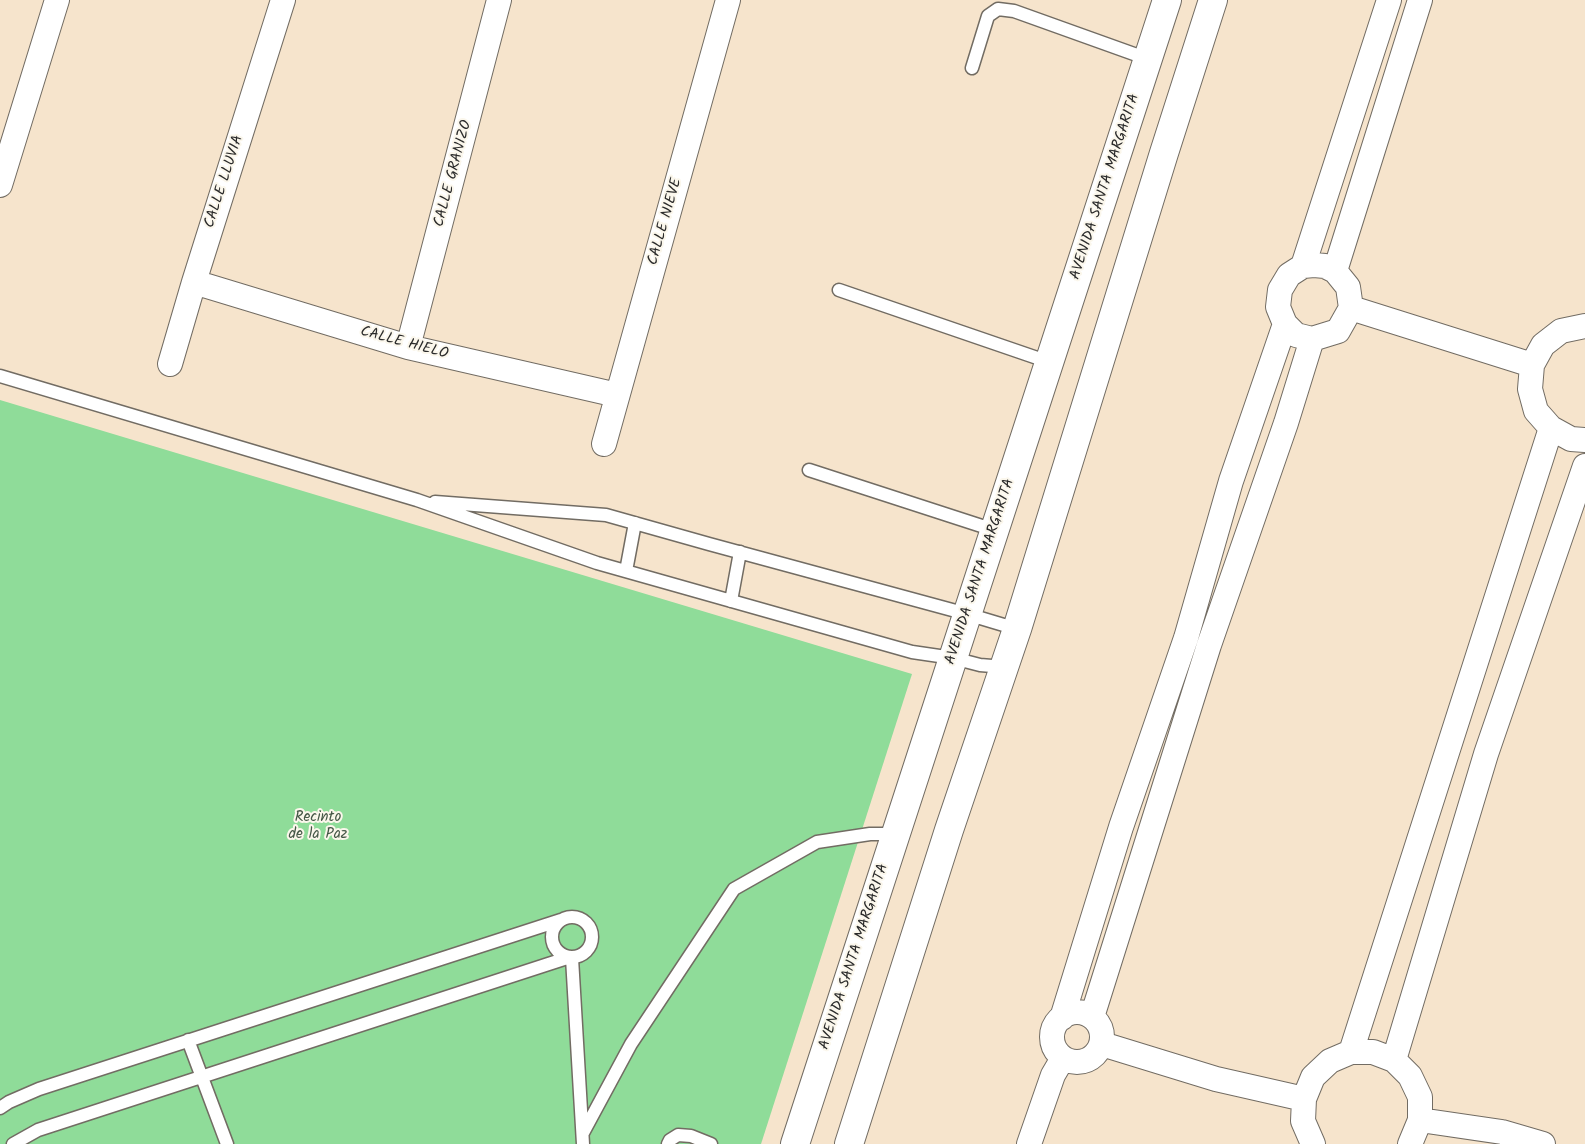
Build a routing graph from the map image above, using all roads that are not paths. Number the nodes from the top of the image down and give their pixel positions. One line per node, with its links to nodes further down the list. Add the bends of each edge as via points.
1 (57, 0): 13 (street)
2 (283, 0): 16 (street, CALLE LLUVIA)
3 (499, 0): 22 (street, CALLE GRANIZO)
4 (728, 0): 27 (street, CALLE NIEVE)
5 (1167, 0): 11 (main road, AVENIDA SANTA MARGARITA)
6 (1213, 0): 40 (main road)
7 (1389, 0): 9 (street)
8 (1420, 0): 10 (street)
9 (1382, 23): 10 (street); 14 (street)
10 (1410, 31): 15 (street)
11 (1148, 59): 12 (lane, via 1014,11 998,9 988,16); 23 (main road, AVENIDA SANTA MARGARITA)
12 (972, 68)
13 (0, 185)
14 (1304, 266): 15 (street, via 1320,266); 19 (street, via 1289,275 1280,290 1278,308)
15 (1335, 271): 18 (street, via 1348,287)
16 (194, 282): 22 (street, CALLE HIELO); 24 (street, CALLE LLUVIA)
17 (839, 290): 23 (lane)
18 (1351, 308): 21 (street, via 1338,331); 25 (street)
19 (1284, 324): 21 (street, via 1296,335); 41 (street, via 1231,481)
20 (1584, 324): 25 (street, via 1561,331 1543,346)
21 (1312, 339): 42 (street)
22 (408, 347): 27 (street, CALLE HIELO)
23 (1049, 362): 35 (main road, AVENIDA SANTA MARGARITA)
24 (170, 364)
25 (1532, 365): 28 (street, via 1530,388 1536,411)
26 (0, 376): 33 (lane)
27 (617, 395): 30 (street, CALLE NIEVE)
28 (1551, 428): 29 (street, via 1571,439); 45 (street)
29 (1585, 440)
30 (604, 444)
31 (1585, 466): 46 (street)
32 (809, 470): 35 (lane)
33 (417, 500): 34 (lane, via 606,515); 37 (lane)
34 (635, 523): 36 (lane); 37 (lane)
35 (994, 530): 39 (main road, AVENIDA SANTA MARGARITA)
36 (740, 552): 38 (lane); 39 (lane)
37 (626, 571): 38 (lane)
38 (731, 601): 43 (lane, via 912,652)
39 (967, 614): 40 (lane); 43 (main road, AVENIDA SANTA MARGARITA)
40 (1017, 629): 44 (main road)
41 (1186, 638): 42 (street); 51 (street, via 1121,827)
42 (1209, 645): 50 (street)
43 (953, 658): 44 (lane); 47 (main road, AVENIDA SANTA MARGARITA)
44 (1004, 667): 67 (main road)
45 (1450, 744): 46 (street); 54 (street)
46 (1486, 754): 56 (street)
47 (896, 834): 61 (lane, via 870,834 817,842 734,890 631,1044); 66 (main road, AVENIDA SANTA MARGARITA)
48 (561, 920): 49 (lane, via 551,934 552,942 560,954); 49 (lane, via 579,918 592,932 588,950 581,956); 52 (lane)
49 (569, 958): 57 (lane); 61 (lane)
50 (1092, 1017): 51 (street, via 1082,1012); 53 (street, via 1101,1029)
51 (1062, 1018): 55 (street, via 1052,1038)
52 (188, 1040): 57 (lane); 59 (lane, via 39,1089)
53 (1102, 1044): 55 (street, via 1085,1061); 58 (street, via 1216,1079)
54 (1351, 1052): 56 (street, via 1373,1052); 58 (street, via 1330,1060 1313,1077)
55 (1063, 1058): 68 (street, via 1050,1084)
56 (1394, 1060): 60 (street, via 1410,1076 1420,1097)
57 (202, 1076): 62 (lane, via 38,1130); 63 (lane)
58 (1304, 1099): 69 (street, via 1304,1121)
59 (0, 1108)
60 (1420, 1120): 70 (street); 71 (street, via 1502,1132)
61 (583, 1138)
62 (13, 1144)
63 (226, 1144)
64 (668, 1144): 65 (lane, via 678,1135)
65 (711, 1144)
66 (794, 1144)
67 (849, 1144)
68 (1030, 1144)
69 (1313, 1144)
70 (1410, 1144)
71 (1543, 1144)

